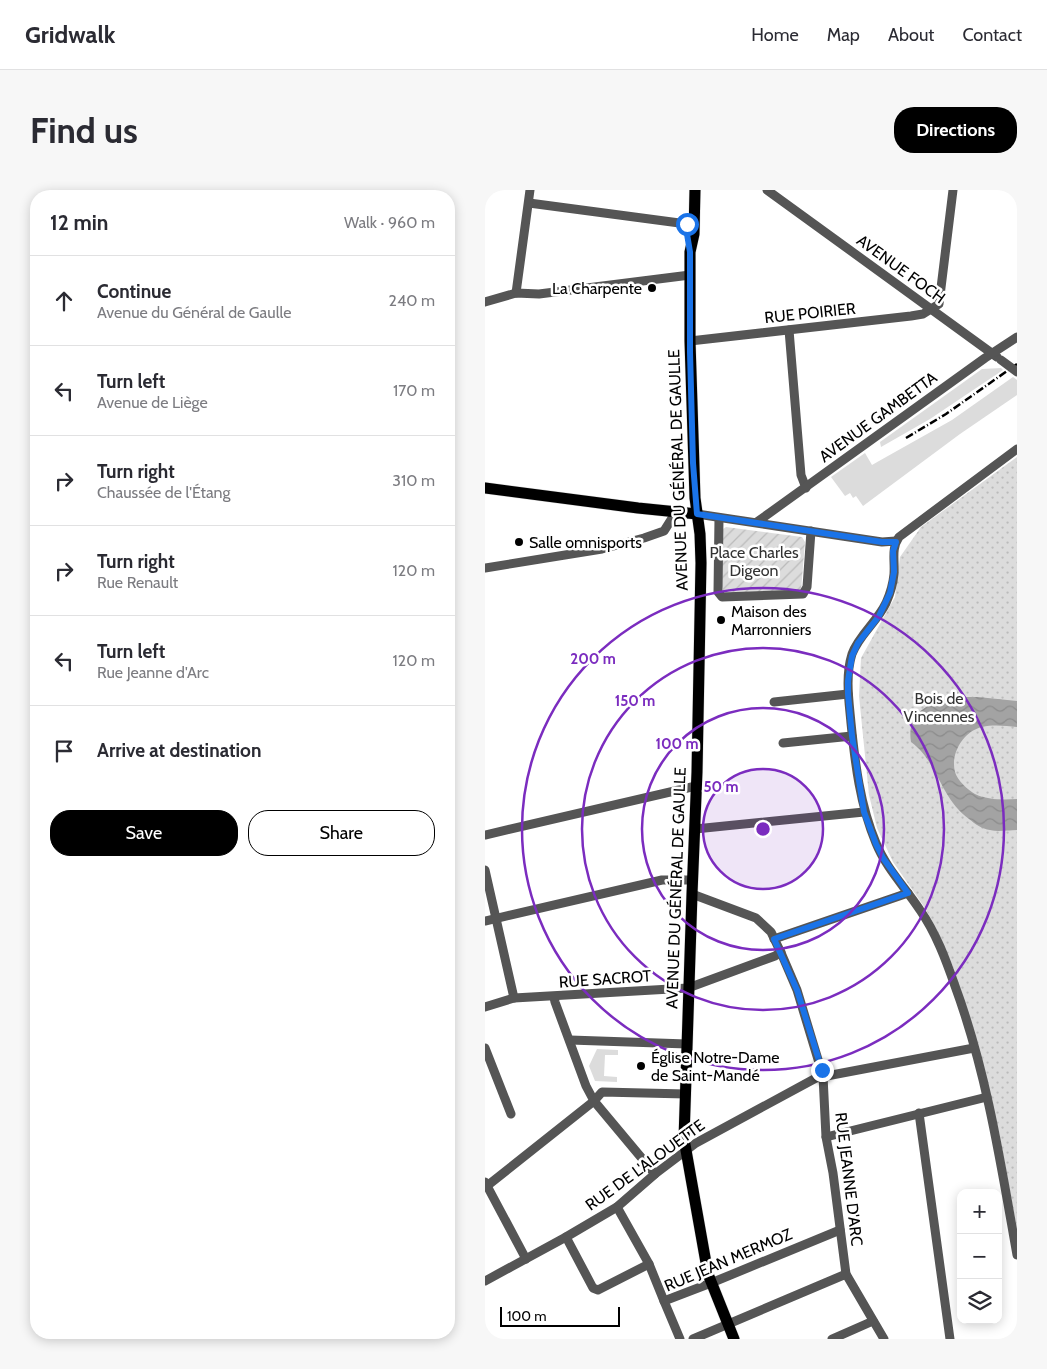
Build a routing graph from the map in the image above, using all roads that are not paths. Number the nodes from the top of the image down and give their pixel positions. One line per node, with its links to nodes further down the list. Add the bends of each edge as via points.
1 (530, 190): 6 (street)
2 (688, 190): 7 (main road, AVENUE DU GÉNÉRAL DE GAULLE)
3 (695, 190): 8 (main road, AVENUE DU GÉNÉRAL DE GAULLE, via 694,234)
4 (767, 190): 12 (street, AVENUE FOCH)
5 (953, 190): 12 (street, via 939,304)
6 (529, 203): 7 (street); 10 (street)
7 (687, 224): 8 (main road, AVENUE DU GÉNÉRAL DE GAULLE)
8 (690, 252): 9 (main road, AVENUE DU GÉNÉRAL DE GAULLE)
9 (690, 275): 10 (street, via 539,294); 15 (main road, AVENUE DU GÉNÉRAL DE GAULLE)
10 (516, 293): 11 (street)
11 (485, 302)
12 (931, 309): 13 (street, RUE POIRIER, via 920,315); 16 (street, AVENUE FOCH)
13 (789, 330): 15 (street, RUE POIRIER); 19 (street, via 801,475)
14 (1017, 337): 16 (street, AVENUE GAMBETTA)
15 (690, 341): 22 (main road, AVENUE DU GÉNÉRAL DE GAULLE)
16 (993, 354): 17 (street, AVENUE FOCH, bridge); 19 (street, AVENUE GAMBETTA)
17 (1017, 372)
18 (1017, 449): 26 (street, via 904,532)
19 (806, 488): 24 (street, AVENUE GAMBETTA)
20 (487, 489): 21 (main road)
21 (676, 512): 22 (main road); 27 (street, via 664,532 644,538 603,549)
22 (697, 514): 23 (street); 32 (main road, AVENUE DU GÉNÉRAL DE GAULLE, via 701,563)
23 (719, 518): 24 (street); 25 (street, via 718,592 722,597 803,594 807,587)
24 (757, 522): 25 (street)
25 (811, 530): 26 (street)
26 (896, 542): 28 (street, via 890,593 852,656)
27 (485, 568)
28 (848, 694): 29 (street); 30 (street)
29 (773, 702)
30 (852, 736): 31 (street); 33 (street)
31 (783, 743)
32 (697, 786): 34 (main road, AVENUE DU GÉNÉRAL DE GAULLE); 35 (street)
33 (864, 812): 34 (street); 38 (street, via 883,858)
34 (695, 829): 37 (main road, AVENUE DU GÉNÉRAL DE GAULLE)
35 (485, 835)
36 (485, 870): 40 (street)
37 (692, 880): 39 (main road, AVENUE DU GÉNÉRAL DE GAULLE); 40 (street, via 662,880)
38 (908, 893): 42 (street); 51 (street, via 945,958)
39 (691, 894): 42 (street, RUE JEANNE D'ARC, via 756,918); 44 (main road, AVENUE DU GÉNÉRAL DE GAULLE)
40 (495, 918): 41 (street); 46 (street)
41 (485, 921)
42 (774, 939): 43 (street, RUE JEANNE D'ARC)
43 (781, 952): 44 (street, RUE SACROT); 52 (street, RUE JEANNE D'ARC, via 797,990)
44 (689, 988): 45 (street, RUE SACROT); 49 (main road, AVENUE DU GÉNÉRAL DE GAULLE)
45 (555, 997): 46 (street, RUE SACROT); 48 (street)
46 (514, 998): 47 (street, RUE SACROT)
47 (485, 1007)
48 (570, 1040): 49 (street); 55 (street)
49 (687, 1044): 53 (main road, AVENUE DU GÉNÉRAL DE GAULLE)
50 (485, 1048): 57 (street)
51 (974, 1048): 52 (street, RUE DE L'ALOUETTE); 54 (street)
52 (823, 1076): 58 (street, RUE JEANNE D'ARC); 59 (street, RUE DE L'ALOUETTE)
53 (686, 1094): 55 (street, via 602,1092); 59 (main road, AVENUE DU GÉNÉRAL DE GAULLE)
54 (987, 1097): 56 (street); 65 (street)
55 (594, 1101): 60 (street); 61 (street)
56 (919, 1113): 58 (street); 79 (street)
57 (511, 1114)
58 (826, 1137): 63 (street, RUE JEANNE D'ARC)
59 (685, 1151): 60 (street, RUE DE L'ALOUETTE); 70 (main road, AVENUE DU GÉNÉRAL DE GAULLE)
60 (655, 1174): 62 (street, RUE DE L'ALOUETTE)
61 (486, 1184): 66 (street)
62 (617, 1207): 64 (street, RUE DE L'ALOUETTE); 67 (street)
63 (840, 1230): 68 (street, RUE JEANNE D'ARC); 70 (street, RUE JEAN MERMOZ)
64 (567, 1238): 66 (street, RUE DE L'ALOUETTE); 67 (street, via 593,1288 598,1290)
65 (1017, 1256)
66 (526, 1259): 69 (street, RUE DE L'ALOUETTE)
67 (649, 1264): 71 (street)
68 (846, 1274): 72 (street, RUE JEANNE D'ARC); 73 (street)
69 (485, 1281)
70 (711, 1283): 71 (street, RUE JEAN MERMOZ); 73 (main road, AVENUE DU GÉNÉRAL DE GAULLE)
71 (664, 1301): 74 (street, RUE JEAN MERMOZ)
72 (873, 1321): 77 (street); 78 (street, RUE JEANNE D'ARC)
73 (728, 1324): 75 (street); 76 (main road, AVENUE DU GÉNÉRAL DE GAULLE)
74 (680, 1339)
75 (693, 1339)
76 (734, 1339)
77 (832, 1339)
78 (885, 1339)
79 (950, 1339)

